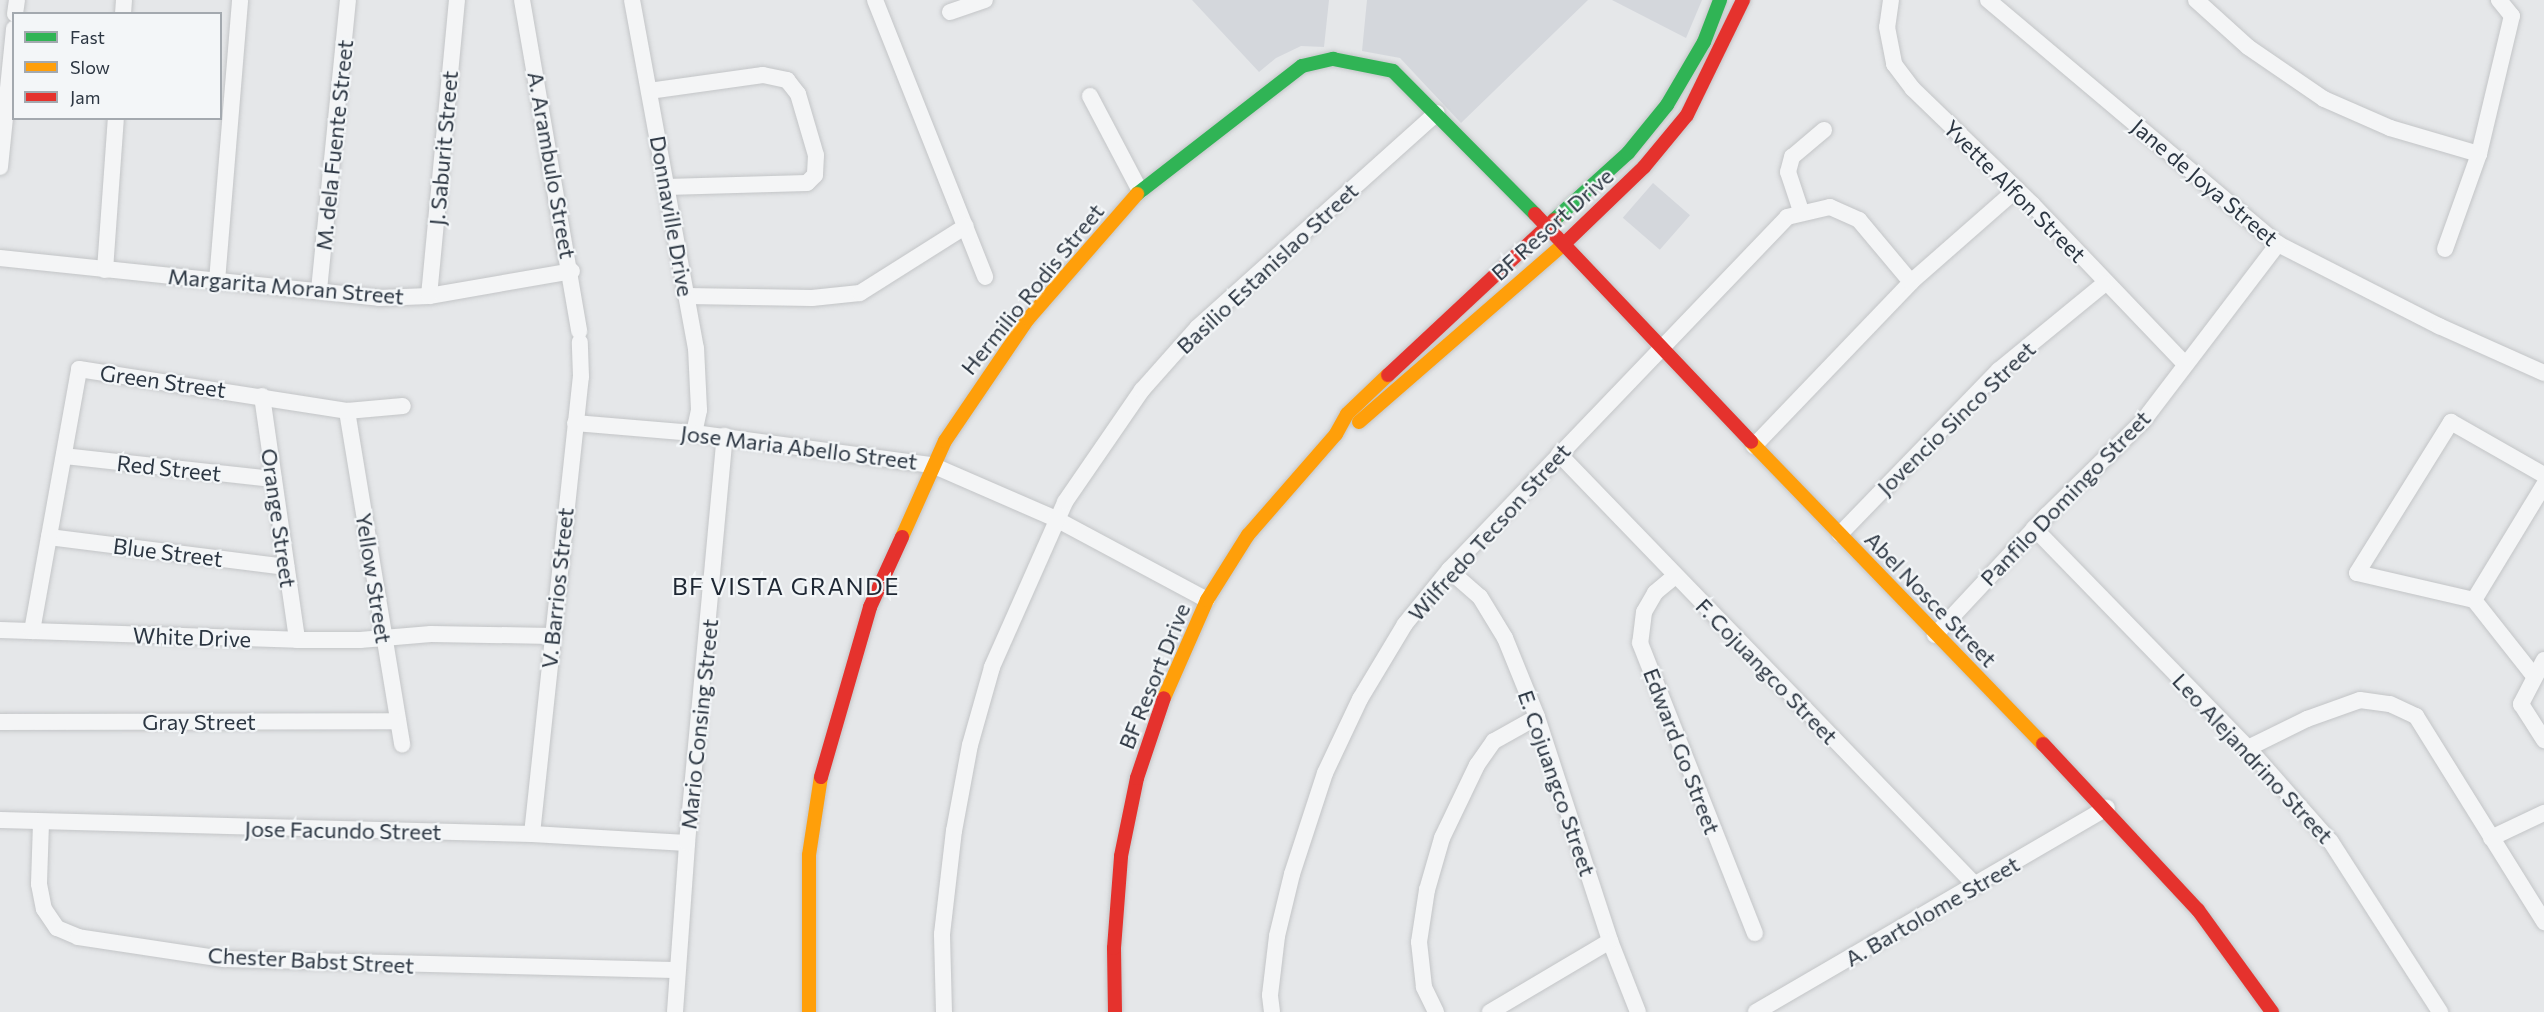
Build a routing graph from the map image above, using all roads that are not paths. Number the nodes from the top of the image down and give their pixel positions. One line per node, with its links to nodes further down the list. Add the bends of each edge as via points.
1 (240, 0): 36 (street)
2 (348, 0): 39 (street, M. dela Fuente Street)
3 (457, 0): 40 (street, J. Saburit Street)
4 (522, 0): 34 (street, A. Arambulo Street)
5 (632, 0): 16 (street, Donnaville Drive)
6 (874, 0): 27 (street)
7 (985, 0): 14 (street)
8 (1720, 0): 28 (street, BF Resort Drive, via 1704,42 1667,105 1628,153)
9 (1743, 0): 29 (street, BF Resort Drive, via 1687,115 1617,195)
10 (1891, 0): 24 (street, Yvette Alfon Street, via 1887,27 1894,64 1913,89)
11 (1988, 0): 30 (street, Jane de Joya Street)
12 (2196, 0): 21 (street, via 2248,47 2324,99 2390,128)
13 (2499, 0): 21 (street, via 2512,16)
14 (950, 12)
15 (12, 49): 22 (street)
16 (649, 92): 23 (street, Donnaville Drive); 23 (street, via 763,75 786,80 798,94 816,155 815,175 807,183)
17 (1090, 96): 25 (street)
18 (1437, 113): 25 (street, Hermilio Rodis Street, via 1394,71 1333,59 1302,66); 28 (street, Hermilio Rodis Street); 60 (street, Basilio Estanislao Street, via 1197,328 1142,390)
19 (116, 120): 33 (street)
20 (1824, 130): 26 (street, via 1792,157 1788,172)
21 (2479, 154): 31 (street)
22 (0, 167)
23 (666, 187): 41 (street, Donnaville Drive)
24 (2017, 189): 37 (street); 38 (street, Yvette Alfon Street)
25 (1140, 191): 56 (street, Hermilio Rodis Street, via 1028,320 984,378)
26 (1801, 211): 37 (street, via 1830,207 1859,220); 43 (street, via 1787,217)
27 (966, 226): 35 (street); 41 (street, via 860,293 812,298)
28 (1545, 227): 29 (street, Abel Nosce Street); 51 (street, BF Resort Drive, via 1360,400)
29 (1564, 244): 43 (street, Abel Nosce Street); 51 (street, BF Resort Drive, via 1369,414)
30 (2278, 244): 44 (street, Panfilo Domingo Street); 45 (street, Jane de Joya Street, via 2439,326)
31 (2445, 249)
32 (0, 258): 33 (street, Margarita Moran Street)
33 (105, 270): 36 (street, Margarita Moran Street)
34 (572, 271): 40 (street, Margarita Moran Street); 42 (street, A. Arambulo Street)
35 (986, 277)
36 (217, 280): 39 (street, Margarita Moran Street)
37 (1911, 282): 53 (street)
38 (2104, 284): 44 (street, Yvette Alfon Street); 62 (street, Jovencio Sinco Street, via 1999,370)
39 (320, 290): 40 (street, Margarita Moran Street, via 379,298)
40 (429, 296)
41 (686, 296): 50 (street, Donnaville Drive, via 696,348 699,410)
42 (580, 336): 49 (street, V. Barrios Street, via 581,377)
43 (1661, 348): 53 (street, Abel Nosce Street); 54 (street, Wilfredo Tecson Street)
44 (2184, 363): 61 (street, Panfilo Domingo Street, via 2144,421)
45 (2544, 373)
46 (262, 396): 48 (street, Green Street); 55 (street, Green Street, via 79,369); 58 (street, Orange Street)
47 (403, 406): 48 (street, Green Street)
48 (347, 411): 73 (street, Yellow Street)
49 (575, 423): 50 (street, Jose Maria Abello Street); 72 (street, V. Barrios Street)
50 (694, 433): 52 (street, Jose Maria Abello Street)
51 (1336, 434): 67 (street, BF Resort Drive, via 1248,535)
52 (725, 436): 56 (street, Jose Maria Abello Street); 89 (street, Mario Consing Street)
53 (1755, 446): 62 (street, Abel Nosce Street)
54 (1559, 454): 65 (street, Wilfredo Tecson Street); 66 (street, F. Cojuangco Street)
55 (64, 456): 58 (street, Red Street); 63 (street, Green Street)
56 (932, 465): 60 (street, Jose Maria Abello Street); 96 (street, Hermilio Rodis Street, via 870,607 822,768 809,855)
57 (2544, 475): 68 (street, via 2451,422 2357,573)
58 (274, 479): 64 (street, Orange Street)
59 (2544, 484): 68 (street)
60 (1056, 519): 67 (street, Jose Maria Abello Street); 97 (street, Basilio Estanislao Street, via 992,667 970,745 954,831 942,934)
61 (2034, 528): 71 (street, Panfilo Domingo Street); 82 (street, Leo Alejandrino Street)
62 (1840, 534): 71 (street, Abel Nosce Street)
63 (49, 537): 64 (street, Blue Street); 70 (street, Green Street)
64 (286, 567): 74 (street, Orange Street)
65 (1449, 570): 77 (street, E. Cojuangco Street, via 1480,597 1495,622); 99 (street, Wilfredo Tecson Street, via 1399,633 1360,699 1326,773 1292,874 1277,936 1270,995)
66 (1675, 576): 90 (street, F. Cojuangco Street); 92 (street, Edward Go Street, via 1655,593 1644,612 1640,643)
67 (1207, 600): 98 (street, BF Resort Drive, via 1166,691 1137,778 1121,856 1114,948)
68 (2474, 600): 76 (street)
69 (0, 630): 70 (street, White Drive)
70 (32, 631): 74 (street, White Drive)
71 (1935, 635): 83 (street, Abel Nosce Street)
72 (552, 636): 73 (street, White Drive, via 431,634); 87 (street, V. Barrios Street)
73 (384, 639): 74 (street, White Drive); 78 (street, Yellow Street)
74 (297, 640)
75 (2544, 660): 76 (street)
76 (2534, 676): 80 (street, via 2521,704)
77 (1537, 717): 93 (street, E. Cojuangco Street); 100 (street, via 1494,741 1477,765 1442,838 1427,890 1419,942 1424,987)
78 (398, 721): 79 (street, Gray Street); 81 (street, Yellow Street)
79 (0, 722)
80 (2544, 741)
81 (402, 746)
82 (2248, 748): 88 (street, via 2307,719 2360,700 2390,704 2416,716); 105 (street, Leo Alejandrino Street, via 2331,842)
83 (2107, 808): 90 (street, A. Bartolome Street); 104 (street, Abel Nosce Street, via 2198,910)
84 (2544, 813): 88 (street)
85 (0, 820): 86 (street, Jose Facundo Street)
86 (41, 823): 87 (street, Jose Facundo Street); 94 (street, Chester Babst Street, via 39,884 44,909 57,928 78,937 224,959)
87 (532, 834): 89 (street, Jose Facundo Street)
88 (2491, 838): 91 (street)
89 (687, 843): 94 (street, Mario Consing Street)
90 (1976, 886): 103 (street, A. Bartolome Street)
91 (2544, 922)
92 (1755, 933)
93 (1610, 941): 101 (street); 102 (street, E. Cojuangco Street)
94 (676, 970): 95 (street, Mario Consing Street)
95 (675, 1012)
96 (809, 1012)
97 (944, 1012)
98 (1115, 1012)
99 (1272, 1012)
100 (1436, 1012)
101 (1490, 1012)
102 (1638, 1012)
103 (1756, 1012)
104 (2271, 1012)
105 (2440, 1012)

